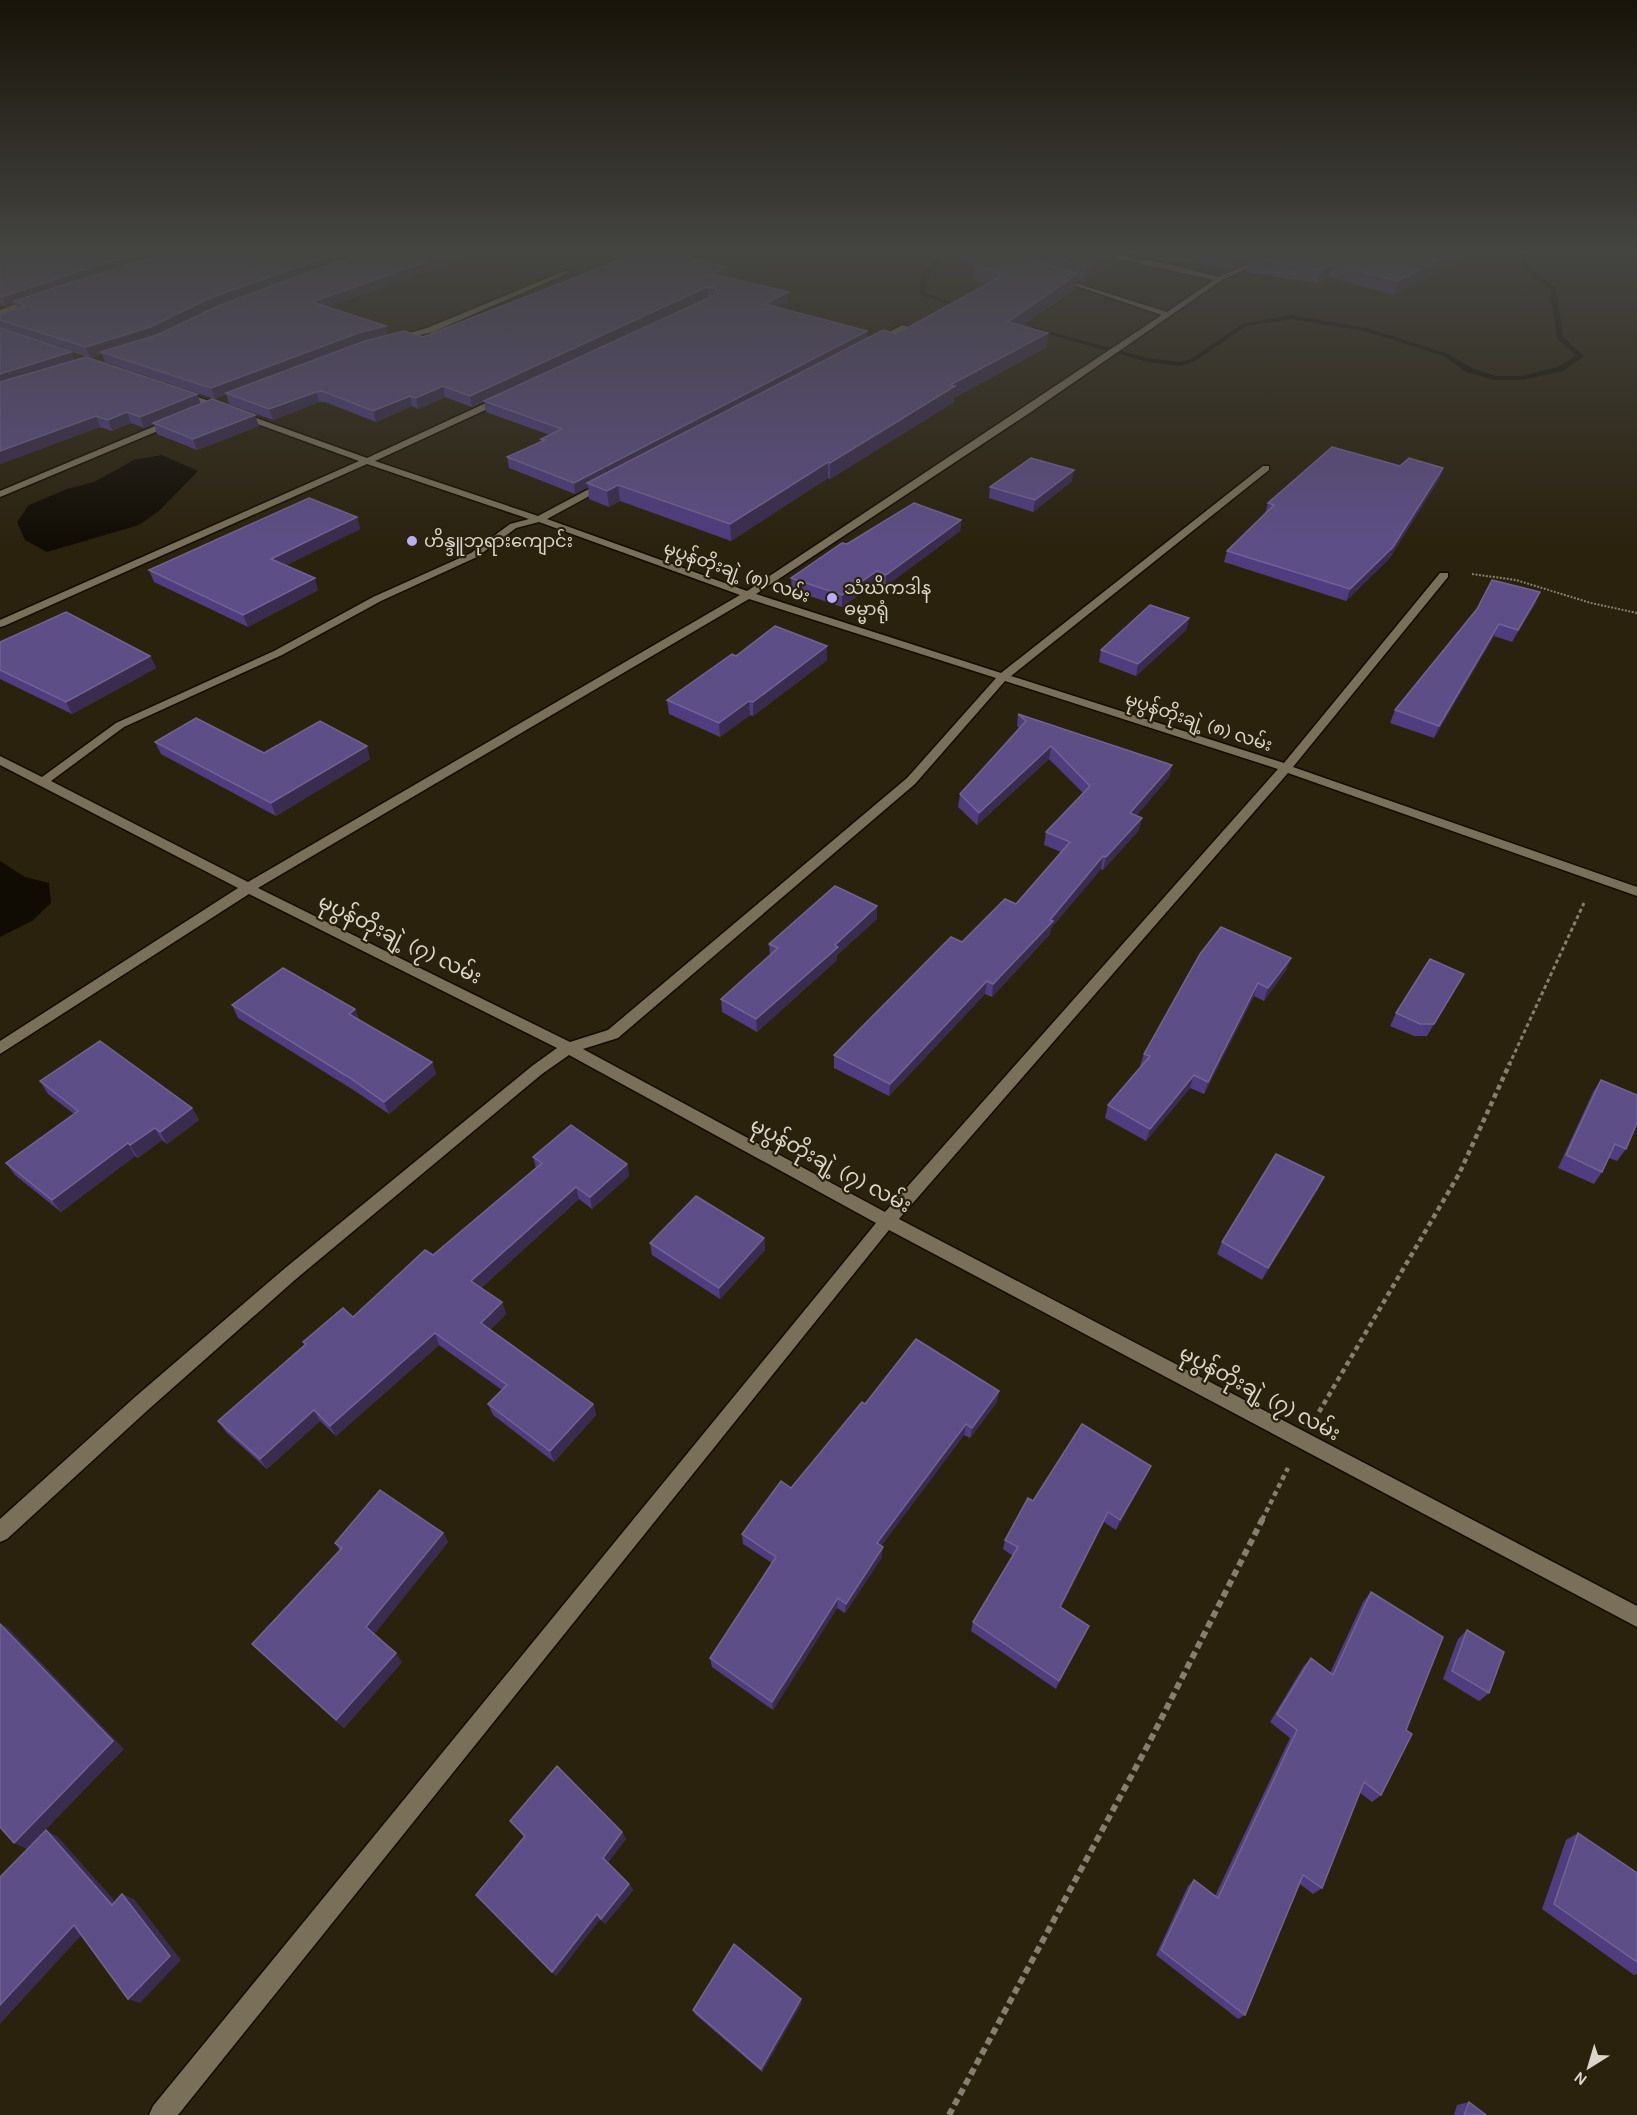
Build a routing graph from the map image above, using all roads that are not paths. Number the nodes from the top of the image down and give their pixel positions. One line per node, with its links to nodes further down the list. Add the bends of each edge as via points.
1 (1117, 349): 13 (street)
2 (170, 389): 4 (street, မုပွန်တိုးချဲ့ (၈) လမ်း)
3 (518, 391): 7 (street)
4 (221, 402): 5 (street); 7 (street, မုပွန်တိုးချဲ့ (၈) လမ်း)
5 (205, 409)
6 (183, 418): 10 (street)
7 (367, 461): 11 (street, မုပွန်တိုးချဲ့ (၈) လမ်း); 14 (street)
8 (1266, 468): 15 (street)
9 (613, 480): 11 (street)
10 (0, 494)
11 (539, 519): 13 (street, မုပွန်တိုးချဲ့ (၈) လမ်း); 18 (street, via 513,526 474,555 377,599 278,653 120,725)
12 (1444, 575): 17 (street)
13 (748, 595): 15 (street, မုပွန်တိုးချဲ့ (၈) လမ်း); 19 (street)
14 (0, 624)
15 (1003, 677): 17 (street, မုပွန်တိုးချဲ့ (၈) လမ်း); 22 (street, via 903,788 613,1034)
16 (0, 760): 18 (street, မုပွန်တိုးချဲ့ (၇) လမ်း)
17 (1286, 768): 20 (street, မုပွန်တိုးချဲ့ (၈) လမ်း); 23 (street)
18 (42, 782): 19 (street, မုပွန်တိုးချဲ့ (၇) လမ်း)
19 (248, 888): 21 (street); 22 (street, မုပွန်တိုးချဲ့ (၇) လမ်း)
20 (1637, 892)
21 (0, 1048)
22 (568, 1048): 23 (street, မုပွန်တိုးချဲ့ (၇) လမ်း); 24 (street, via 290,1274)
23 (887, 1221): 25 (street, မုပွန်တိုးချဲ့ (၇) လမ်း); 26 (street)
24 (0, 1532)
25 (1637, 1617)
26 (162, 2115)

